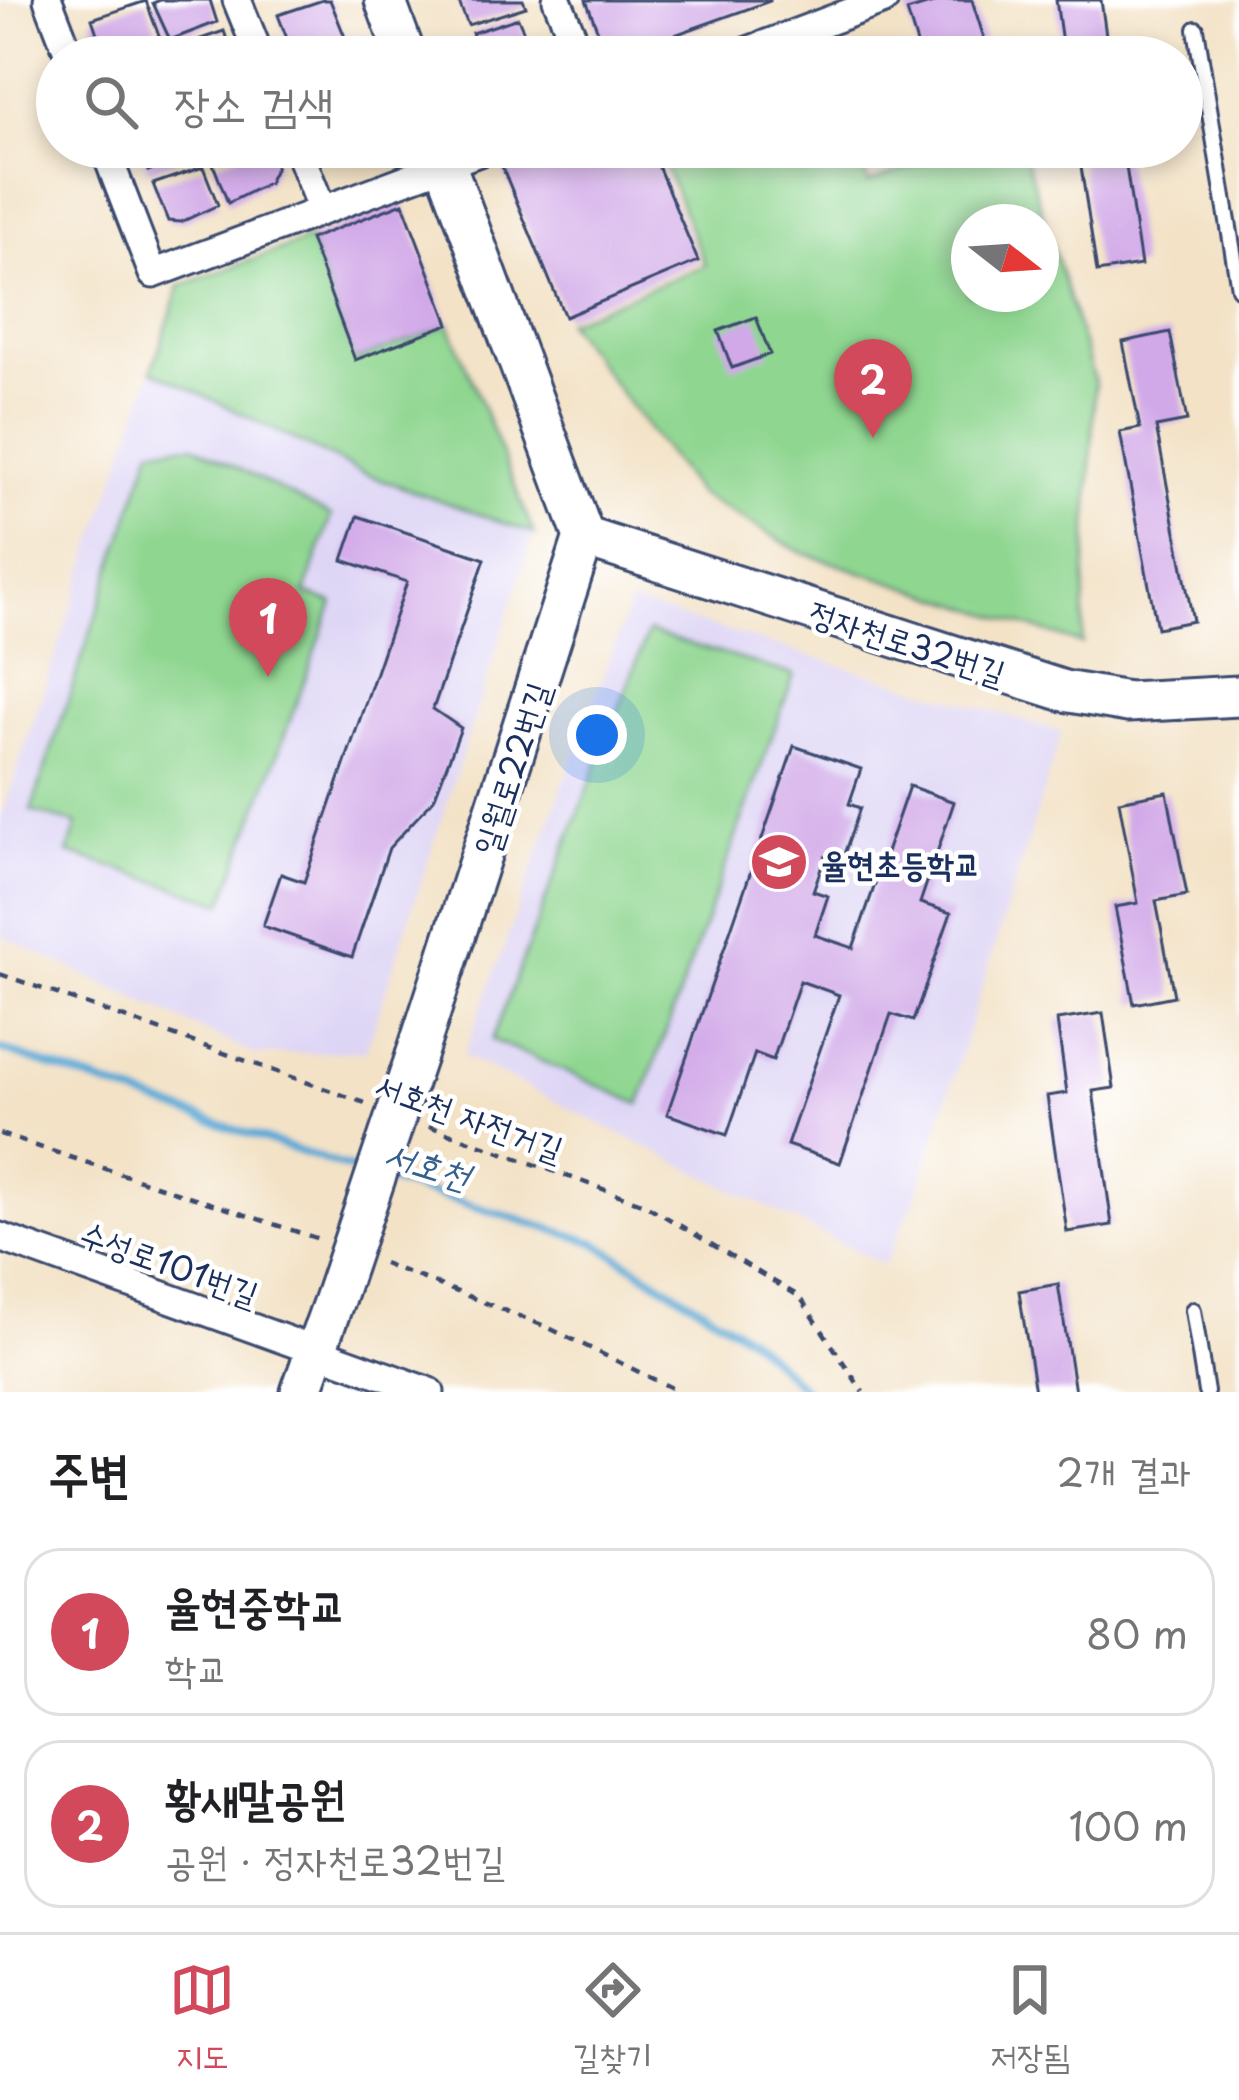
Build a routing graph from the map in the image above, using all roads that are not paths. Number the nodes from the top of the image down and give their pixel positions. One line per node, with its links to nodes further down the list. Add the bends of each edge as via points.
1 (48, 0): 7 (street)
2 (237, 0): 8 (street)
3 (385, 0): 9 (street)
4 (557, 0): 10 (street)
5 (884, 0): 11 (street)
6 (1196, 28): 12 (lane)
7 (62, 36)
8 (252, 36)
9 (398, 36)
10 (572, 36)
11 (788, 36)
12 (1197, 36)
13 (1203, 70): 19 (lane)
14 (112, 168): 18 (street, via 153,274)
15 (305, 168): 18 (street)
16 (416, 168): 18 (street)
17 (447, 168): 20 (street)
18 (322, 210)
19 (1239, 288)
20 (584, 537): 21 (street, 정자천로32번길, via 1064,691 1128,702); 24 (street, 일월로22번길, bridge)
21 (1239, 696)
22 (0, 1237): 24 (street, 수성로101번길)
23 (1193, 1310): 27 (lane)
24 (315, 1354): 25 (street, 일월로22번길); 26 (street, 수성로101번길)
25 (301, 1392)
26 (430, 1392)
27 (1206, 1392)

